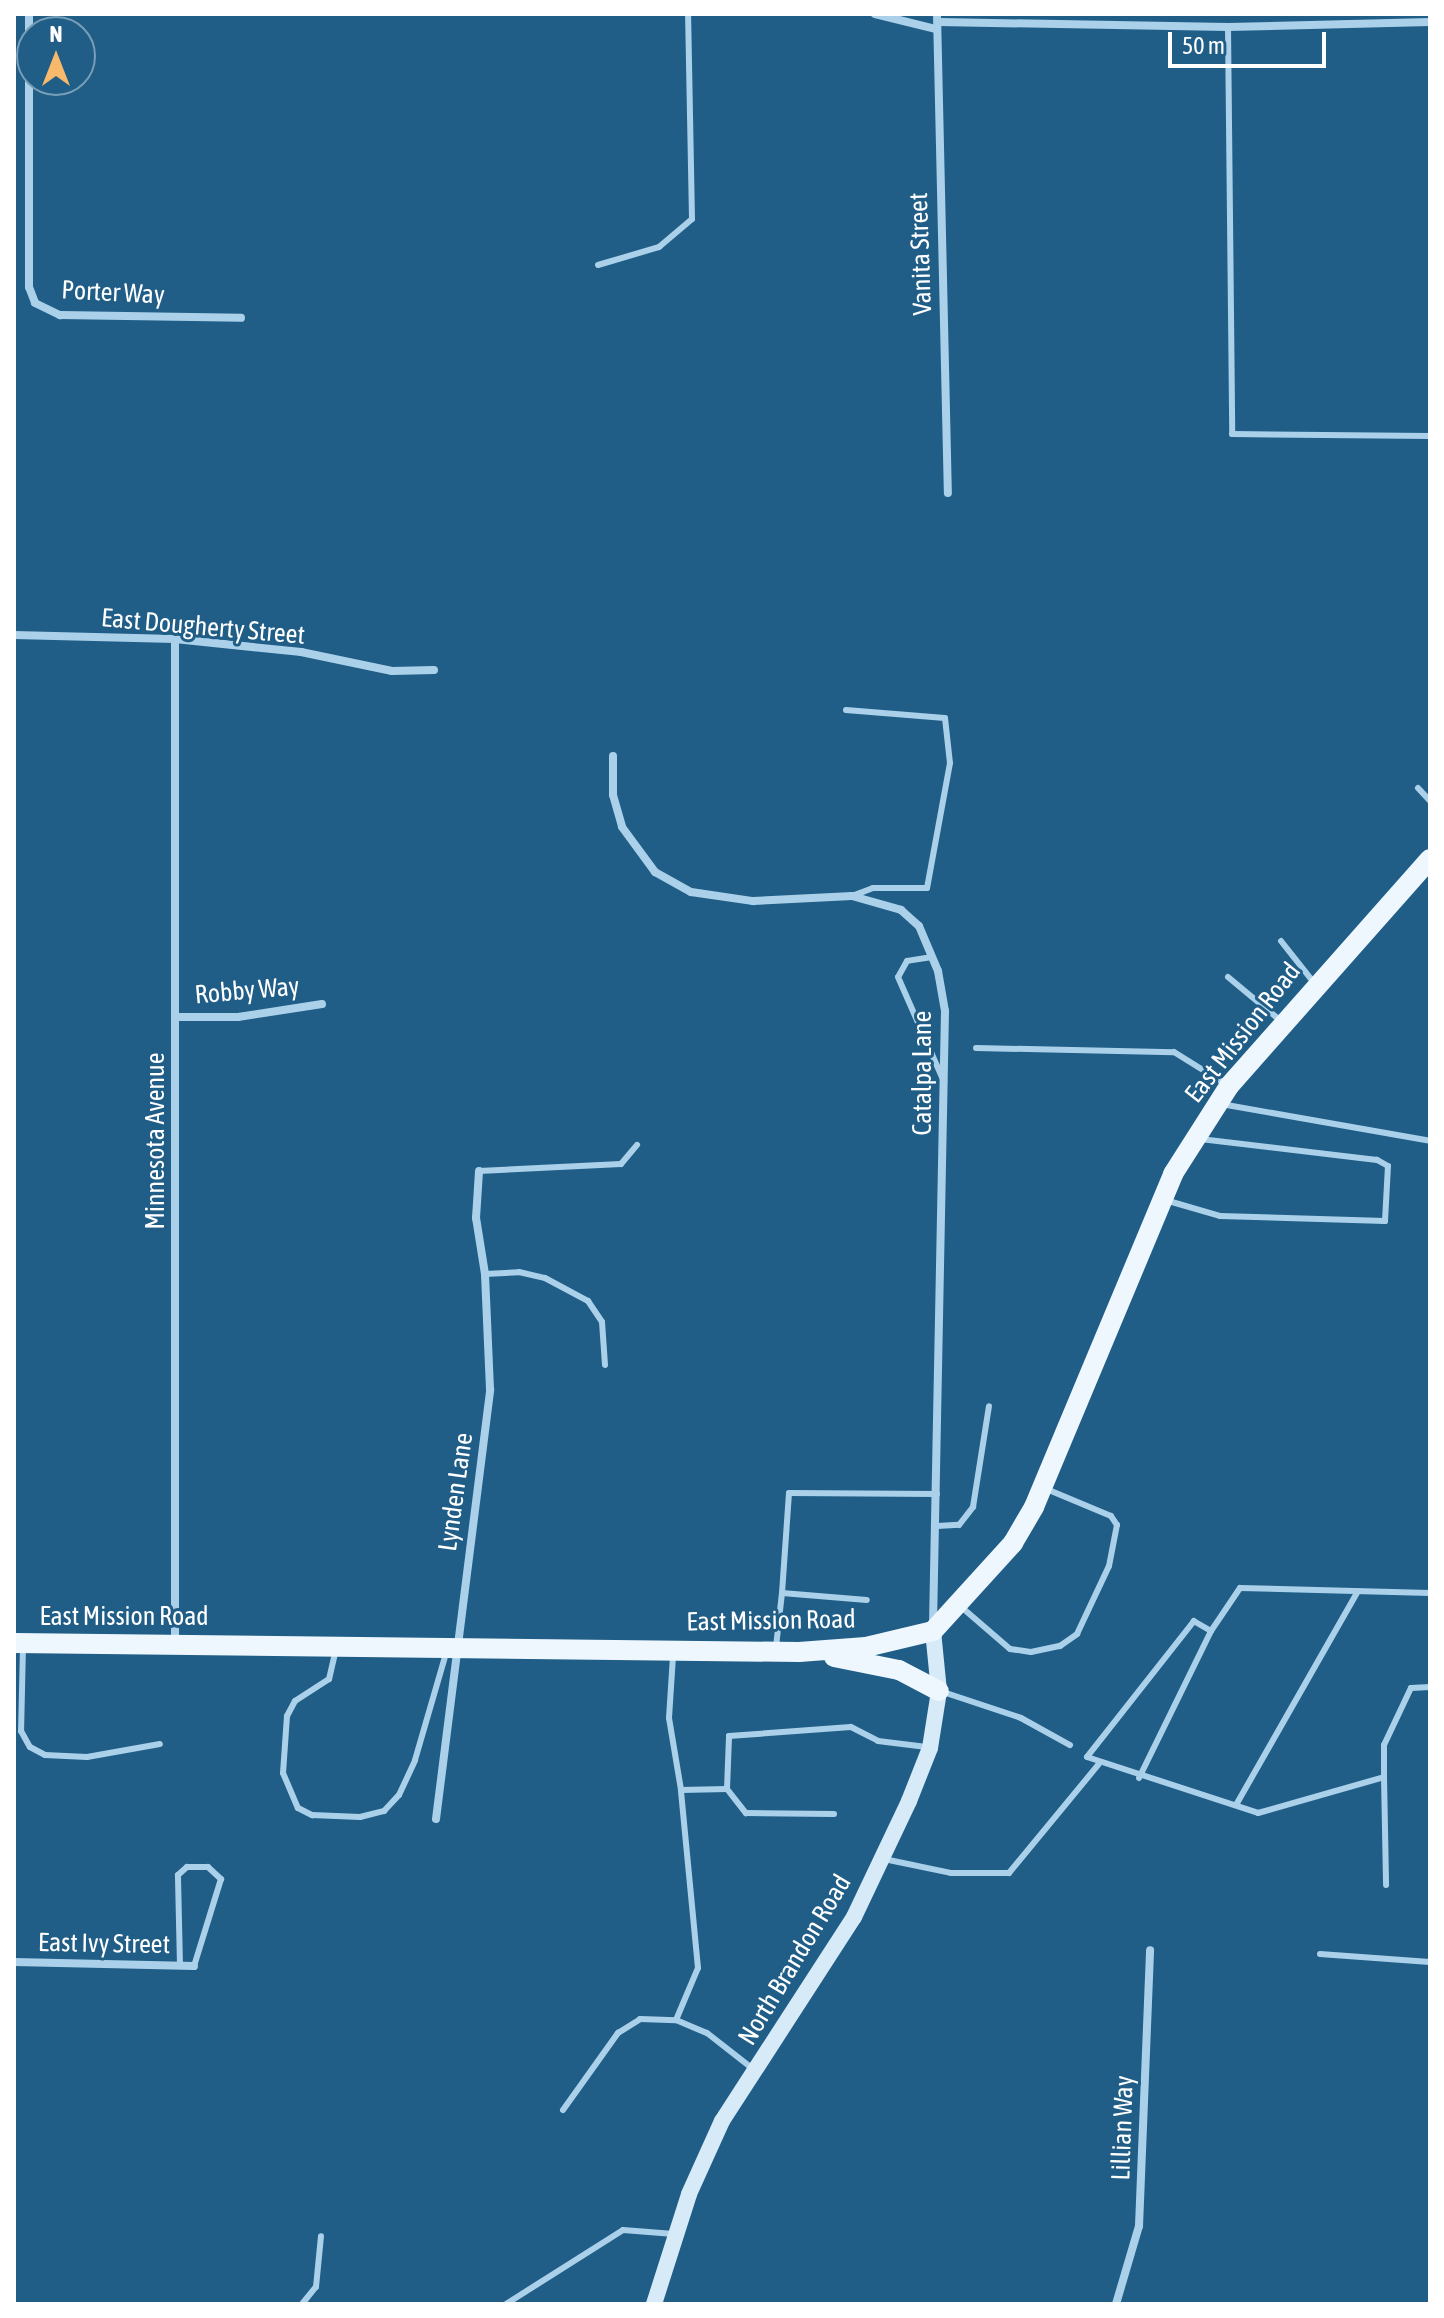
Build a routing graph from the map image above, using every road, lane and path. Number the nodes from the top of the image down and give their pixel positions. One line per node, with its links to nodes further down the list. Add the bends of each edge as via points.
1 (29, 14): 8 (street, Porter Way, via 29,287 35,303 60,315)
2 (688, 14): 7 (lane, via 692,219 659,247)
3 (875, 14): 4 (street)
4 (937, 22): 6 (street); 10 (street, Vanita Street)
5 (1430, 22): 6 (street)
6 (1228, 27): 9 (lane, via 1232,434)
7 (598, 265)
8 (241, 318)
9 (1430, 436)
10 (948, 493)
11 (14, 635): 12 (street, East Dougherty Street)
12 (175, 639): 13 (street, East Dougherty Street, via 301,652 392,671); 25 (street, Minnesota Avenue)
13 (434, 670)
14 (846, 710): 19 (lane, via 945,718 950,763 927,888 873,888)
15 (613, 756): 19 (street, Catalpa Lane, via 613,795 622,827 655,872 691,892 753,901)
16 (1418, 788): 17 (lane)
17 (1430, 801)
18 (1430, 859): 23 (main road, East Mission Road)
19 (852, 896): 21 (street, Catalpa Lane, via 901,910 919,926)
20 (1281, 941): 23 (lane)
21 (932, 957): 28 (street, Catalpa Lane, via 945,1011); 28 (lane, via 907,961 898,977)
22 (1228, 977): 26 (lane)
23 (1315, 984): 26 (main road, East Mission Road)
24 (322, 1004): 25 (street, Robby Way, via 238,1017)
25 (176, 1017): 50 (street, Minnesota Avenue)
26 (1281, 1021): 29 (main road, East Mission Road)
27 (976, 1048): 29 (lane, via 1174,1052)
28 (944, 1082): 40 (street, Catalpa Lane)
29 (1229, 1086): 30 (main road, East Mission Road)
30 (1217, 1104): 31 (main road, East Mission Road); 32 (lane)
31 (1196, 1138): 35 (main road, East Mission Road); 35 (lane, via 1377,1160 1388,1166 1385,1221 1220,1216)
32 (1430, 1141)
33 (637, 1145): 34 (lane, via 621,1164)
34 (479, 1171): 36 (street, Lynden Lane, via 476,1218)
35 (1162, 1199): 39 (main road, East Mission Road)
36 (485, 1274): 37 (lane, via 519,1272 581,1295 602,1322); 52 (street, Lynden Lane, via 490,1389)
37 (605, 1365)
38 (989, 1406): 41 (lane, via 973,1507 959,1525)
39 (1044, 1488): 46 (main road, East Mission Road, via 1013,1543); 46 (lane, via 1111,1516 1117,1525 1109,1566 1077,1634 1060,1646 1031,1652 1010,1649)
40 (937, 1494): 41 (street, Catalpa Lane); 43 (lane, via 789,1493)
41 (937, 1526): 47 (street, Catalpa Lane)
42 (1358, 1591): 44 (lane); 48 (lane, via 1240,1588); 66 (lane)
43 (782, 1593): 45 (lane); 54 (lane)
44 (1430, 1593)
45 (867, 1600)
46 (959, 1605): 47 (main road, East Mission Road)
47 (933, 1631): 55 (main road, East Mission Road, via 866,1647); 57 (street, North Brandon Road)
48 (1211, 1631): 61 (lane, via 1194,1621 1087,1757); 63 (lane)
49 (19, 1643): 50 (main road, East Mission Road); 58 (lane, via 21,1731 30,1747 45,1755 87,1757)
50 (175, 1643): 51 (main road, East Mission Road)
51 (336, 1645): 52 (main road, East Mission Road); 52 (lane, via 329,1679 295,1701 287,1716 283,1773 298,1808 312,1815 360,1817 384,1811 399,1795)
52 (450, 1647): 53 (main road, East Mission Road); 68 (street, Lynden Lane)
53 (674, 1648): 54 (main road, East Mission Road); 65 (lane, via 669,1718)
54 (776, 1651): 55 (main road, East Mission Road)
55 (799, 1652): 57 (main road, via 899,1670)
56 (1430, 1687): 62 (lane, via 1411,1688 1384,1745)
57 (939, 1691): 59 (lane, via 1021,1718); 60 (street, North Brandon Road)
58 (160, 1744)
59 (1070, 1745)
60 (930, 1748): 64 (lane, via 878,1741 851,1727 729,1736); 69 (street, North Brandon Road)
61 (1099, 1764): 63 (lane); 69 (lane, via 1009,1873 951,1873)
62 (1384, 1777): 66 (lane, via 1258,1813); 70 (lane)
63 (1139, 1778): 66 (lane, via 1165,1781)
64 (727, 1789): 65 (lane); 67 (lane, via 746,1813)
65 (681, 1790): 77 (lane, via 698,1968)
66 (1236, 1805)
67 (834, 1814)
68 (436, 1819)
69 (882, 1859): 78 (street, North Brandon Road, via 854,1917)
70 (1386, 1885)
71 (1150, 1950): 85 (street, Lillian Way, via 1139,2226)
72 (1320, 1954): 74 (lane)
73 (14, 1962): 75 (street, East Ivy Street)
74 (1430, 1962)
75 (180, 1966): 76 (street, East Ivy Street); 76 (lane, via 178,1875 187,1867 208,1867 221,1879)
76 (194, 1966)
77 (676, 2020): 78 (lane, via 707,2033); 79 (lane, via 640,2019 618,2033)
78 (755, 2070): 80 (street, North Brandon Road, via 722,2121)
79 (563, 2110)
80 (677, 2235): 83 (lane, via 623,2230); 84 (street, North Brandon Road)
81 (321, 2236): 82 (lane, via 316,2287)
82 (302, 2304)
83 (506, 2304)
84 (654, 2304)
85 (1116, 2304)

